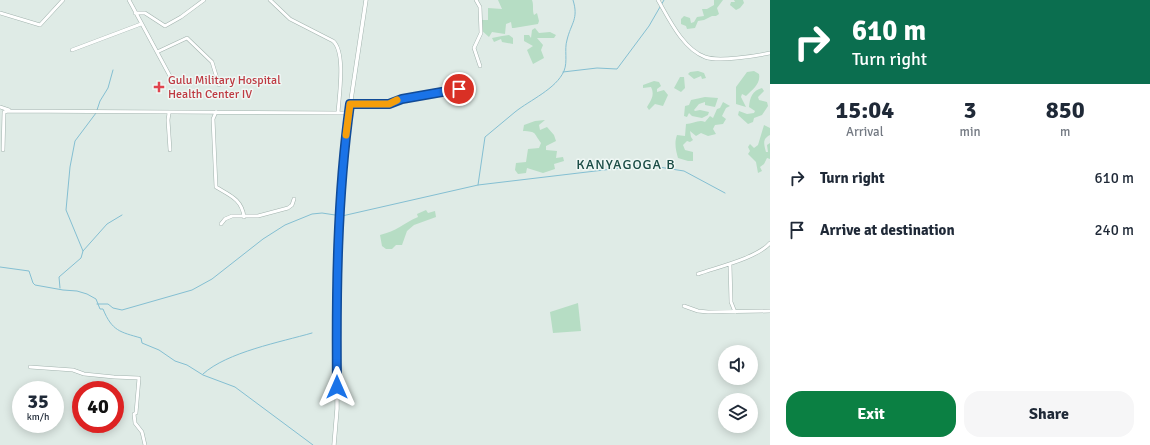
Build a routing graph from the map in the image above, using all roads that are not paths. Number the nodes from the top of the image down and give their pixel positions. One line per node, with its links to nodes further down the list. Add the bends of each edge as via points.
1 (63, 0): 8 (street, via 40,25)
2 (129, 0): 9 (street)
3 (204, 0): 9 (street, via 181,18 165,26 145,13)
4 (270, 0): 23 (street, via 290,19 337,45 340,55)
5 (366, 0): 18 (street)
6 (476, 0): 14 (street, via 480,7 481,33 474,48)
7 (658, 0): 13 (street, via 684,40 705,57 749,57)
8 (0, 13)
9 (135, 13): 10 (street)
10 (141, 24): 11 (street); 12 (street)
11 (72, 50)
12 (157, 52): 15 (street); 16 (street, via 187,38 212,62)
13 (770, 54)
14 (480, 66)
15 (171, 78)
16 (219, 85)
17 (459, 89): 18 (street, via 402,99 389,104)
18 (350, 104): 24 (street)
19 (0, 108): 20 (street)
20 (11, 110): 22 (street); 25 (street, via 4,112)
21 (216, 112): 22 (street); 23 (street); 28 (street, via 213,119 216,187 239,202)
22 (169, 113): 26 (street)
23 (338, 113): 24 (street)
24 (349, 113): 38 (street, via 337,274 338,409)
25 (3, 150)
26 (170, 150)
27 (294, 199): 28 (street, via 292,206 288,208 260,216)
28 (244, 217): 29 (street, via 232,216)
29 (222, 224)
30 (770, 243): 31 (street, via 763,250)
31 (730, 265): 32 (street); 35 (street, via 731,302)
32 (698, 274)
33 (684, 306): 35 (street, via 698,311)
34 (770, 311): 35 (street)
35 (735, 312)
36 (30, 367): 37 (street, via 139,378 134,421 142,432)
37 (145, 445)
38 (334, 445)

